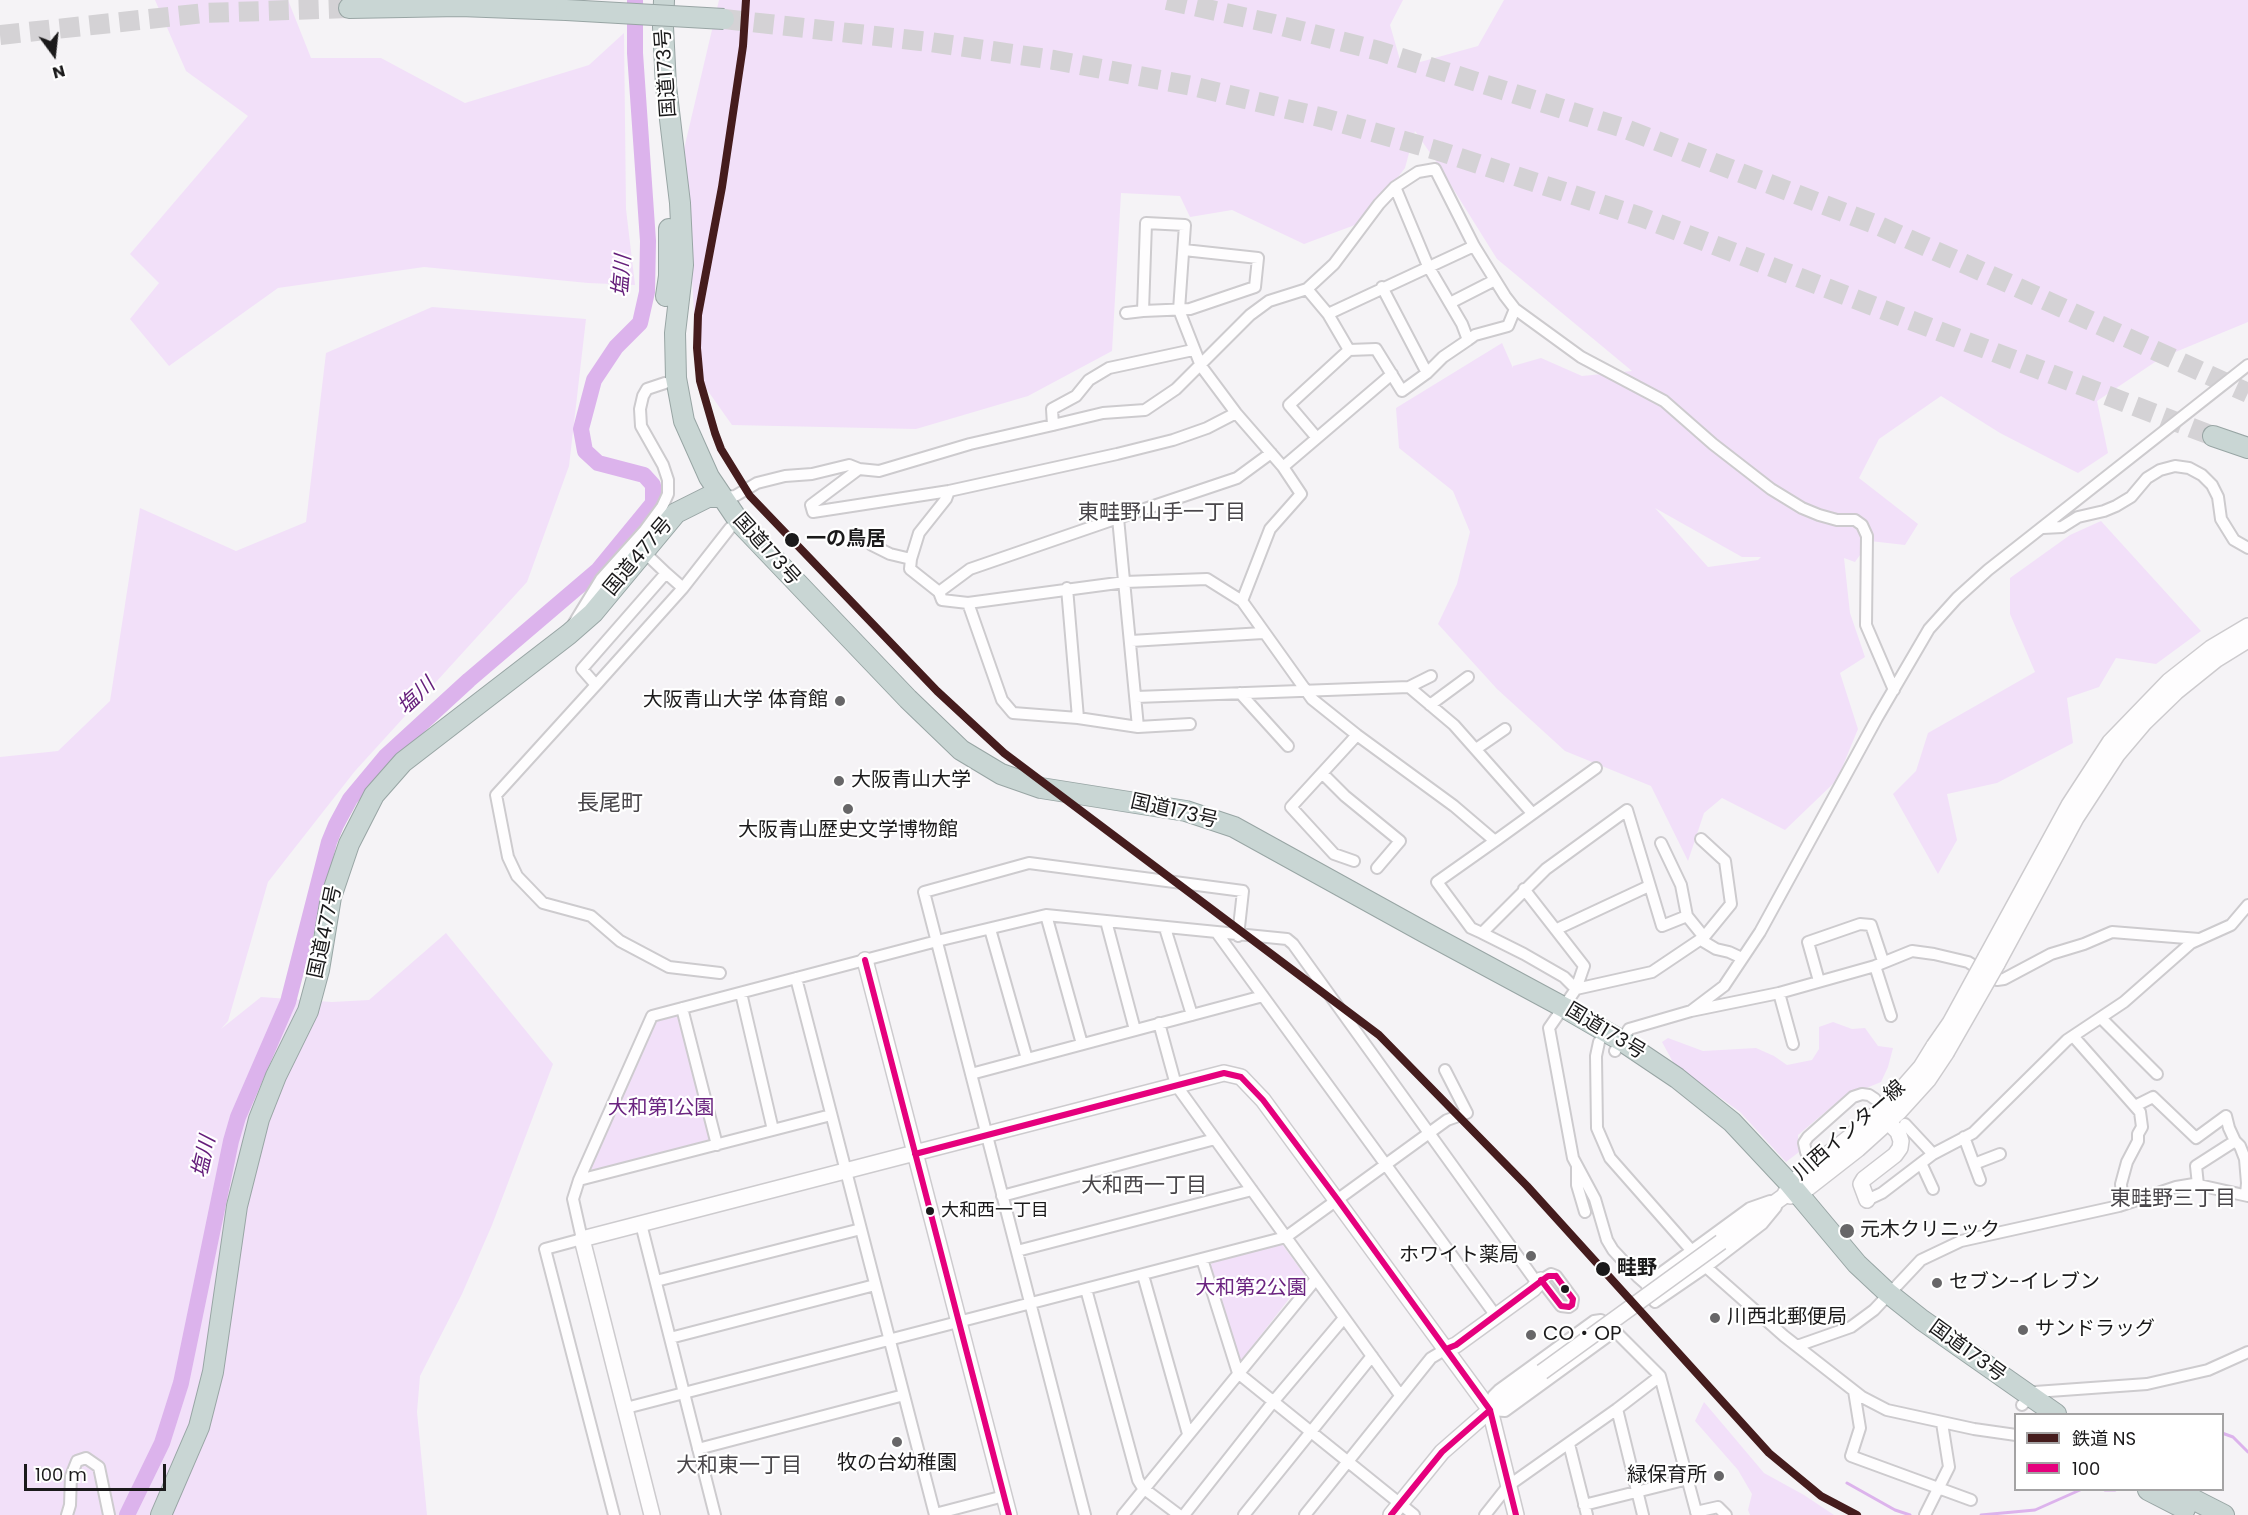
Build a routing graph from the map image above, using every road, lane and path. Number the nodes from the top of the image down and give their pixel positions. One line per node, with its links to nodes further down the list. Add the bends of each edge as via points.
1 (653, 0): 25 (highway, 国道173号, via 652,53 669,229)
2 (664, 0): 35 (highway, 国道173号, via 666,86 683,265 675,333 676,378 684,421)
3 (349, 8): 4 (highway, bridge, via 460,6)
4 (724, 19)
5 (1395, 187): 6 (street, via 1418,172 1434,169); 8 (street); 11 (street, via 1334,264)
6 (1474, 246): 8 (street); 9 (street)
7 (1184, 249): 14 (street); 14 (street, via 1258,258 1255,287); 15 (street, via 1185,225 1146,223)
8 (1428, 266): 10 (street); 12 (street)
9 (1494, 280): 12 (street); 13 (street)
10 (1382, 288): 17 (street); 24 (street)
11 (1307, 289): 17 (street); 22 (street, via 1269,301)
12 (1450, 303): 18 (street)
13 (1515, 309): 18 (street, via 1508,326); 60 (street, via 1581,357 1664,401 1771,489 1819,515 1855,520 1862,525 1867,536 1866,625)
14 (1179, 310): 15 (street); 19 (street)
15 (1143, 311): 16 (street)
16 (1126, 313)
17 (1328, 314): 20 (street)
18 (1468, 340): 24 (street)
19 (1193, 350): 22 (street); 27 (street, via 1109,368 1089,380 1076,396 1052,409)
20 (1349, 350): 23 (street, via 1376,349); 29 (street, via 1289,405)
21 (2248, 365): 38 (street)
22 (1201, 366): 26 (street); 27 (street, via 1145,410 1103,413)
23 (1392, 374): 24 (street, via 1402,391); 29 (street)
24 (1427, 374)
25 (665, 383): 35 (highway, 国道173号, via 674,428 694,477); 52 (street, via 647,389 640,409 641,426 668,480 668,494 645,530 602,579)
26 (1236, 413): 31 (street); 34 (street, via 1173,440)
27 (1053, 425): 33 (street, via 879,471)
28 (2213, 436): 30 (highway)
29 (1317, 438): 32 (street)
30 (2248, 448)
31 (1271, 453): 32 (street); 36 (street, via 1237,478)
32 (1283, 467): 48 (street, via 1301,494 1270,529)
33 (859, 469): 34 (street, via 811,505 813,512); 35 (street, via 849,465 785,476 757,483 735,496)
34 (949, 491): 42 (street, via 920,533)
35 (714, 497): 37 (highway, 国道173号); 41 (highway, 国道477号, via 676,513); 107 (highway, 国道173号, via 961,750 1001,774 1041,788 1185,811 1234,826)
36 (1119, 518): 44 (street); 47 (street, via 970,569)
37 (730, 528): 45 (street); 107 (highway, 国道173号, via 934,742 966,767 1015,791 1050,801 1219,832 1404,934)
38 (2043, 528): 40 (street, via 2062,527 2078,517 2116,506 2154,474 2175,466 2188,468 2212,485 2221,519 2234,540); 60 (street, via 1957,598 1929,630)
39 (872, 545): 42 (street)
40 (2248, 548)
41 (642, 551): 43 (street); 52 (highway, 国道477号, via 593,613)
42 (911, 559): 47 (street, via 910,569)
43 (666, 573): 45 (street); 57 (street, via 582,669)
44 (1125, 582): 46 (street); 48 (street, via 1207,579); 54 (street)
45 (683, 588): 57 (street)
46 (1067, 588): 49 (street); 64 (street)
47 (939, 592): 49 (street, via 942,600)
48 (1242, 602): 51 (street)
49 (968, 603): 64 (street, via 1002,700 1013,713)
50 (2248, 626): 96 (street, 川西インター線, via 2211,648 2169,681 2110,742 2069,805)
51 (1263, 633): 54 (street); 59 (street)
52 (569, 634): 217 (highway, 国道477号, via 402,762 374,795 349,844 331,897 308,1011 259,1119 237,1206 213,1372 199,1427)
53 (2248, 640): 96 (street, 川西インター線, via 2176,692 2117,755)
54 (1131, 641): 62 (street)
55 (1431, 676): 58 (street)
56 (1468, 677): 63 (street)
57 (596, 685): 98 (street, via 496,795 508,857 516,876 543,903 591,916 620,941 669,967)
58 (1409, 687): 59 (street); 63 (street)
59 (1305, 690): 61 (street); 68 (street)
60 (1894, 690): 94 (street)
61 (1240, 693): 62 (street); 69 (street)
62 (1136, 697): 66 (street)
63 (1430, 705): 70 (street)
64 (1078, 718): 66 (street)
65 (1190, 724): 66 (street)
66 (1138, 727)
67 (1504, 729): 70 (street)
68 (1357, 735): 72 (street); 75 (street)
69 (1288, 746)
70 (1476, 749): 73 (street)
71 (1596, 768): 73 (street)
72 (1322, 773): 77 (street, via 1291,807 1334,854); 78 (street, via 1400,841)
73 (1532, 813): 75 (street)
74 (1701, 839): 91 (street, via 1725,861 1731,904)
75 (1495, 841): 89 (street, via 1437,882 1471,928)
76 (1661, 843): 83 (street, via 1681,885)
77 (1354, 861)
78 (1377, 868)
79 (1649, 886): 80 (street, via 1627,810); 83 (street, via 1662,926); 87 (street)
80 (1524, 889): 87 (street); 89 (street)
81 (2248, 904): 92 (street, via 2231,925)
82 (1046, 915): 84 (street); 86 (street); 114 (street)
83 (1687, 916): 91 (street)
84 (1106, 921): 85 (street); 112 (street)
85 (1165, 928): 88 (street); 108 (street)
86 (990, 929): 93 (street); 118 (street)
87 (1557, 929): 101 (street, via 1584,966)
88 (1217, 933): 90 (street); 104 (street)
89 (1482, 933): 101 (street, via 1564,977)
90 (1238, 936): 93 (street, via 1243,891 1029,863 924,892); 129 (street, via 1287,939 1293,944)
91 (1703, 938): 94 (street, via 1716,950); 101 (street, via 1652,972)
92 (2199, 939): 97 (street, via 2112,932 2051,954 1997,980 1968,962 1934,954 1912,951); 110 (street)
93 (937, 941): 95 (street); 120 (street)
94 (1742, 958): 106 (street, via 1724,986)
95 (865, 960): 99 (street); 135 (street)
96 (1992, 960): 117 (street, 川西インター線, bridge, via 1950,1023)
97 (1879, 963): 100 (street); 100 (street, via 1871,925 1860,924 1808,942); 109 (street)
98 (720, 973)
99 (796, 978): 102 (street); 125 (street)
100 (1819, 981): 103 (street)
101 (1576, 989): 107 (street)
102 (741, 993): 105 (street); 128 (street)
103 (1779, 993): 106 (street); 115 (street)
104 (1263, 996): 108 (street); 141 (street)
105 (682, 1008): 134 (street); 144 (street, via 652,1016)
106 (1690, 1011): 116 (street, via 1629,1029)
107 (1562, 1012): 116 (highway, 国道173号); 142 (street, via 1549,1028)
108 (1192, 1015): 111 (street)
109 (1891, 1016)
110 (2101, 1018): 113 (street); 121 (street)
111 (1159, 1023): 112 (street); 122 (street)
112 (1135, 1030): 114 (street)
113 (2073, 1036): 124 (street); 131 (street)
114 (1082, 1044): 118 (street)
115 (1793, 1044)
116 (1612, 1045): 150 (highway, 国道173号, via 1696,1107 1766,1174); 161 (street, via 1596,1056 1597,1128 1610,1158)
117 (1940, 1050): 126 (street, 川西インター線, via 1928,1080); 139 (street, 川西インター線, via 1893,1099)
118 (1027, 1059): 120 (street)
119 (1445, 1070): 129 (street, via 1467,1113 1446,1120)
120 (971, 1074): 130 (street)
121 (2157, 1074)
122 (1176, 1085): 130 (street); 132 (street); 153 (street, via 1224,1073 1241,1077 1263,1100)
123 (1875, 1100): 139 (street, via 1862,1094 1853,1097 1808,1137 1804,1143 1806,1152)
124 (2135, 1106): 133 (street, via 2153,1097 2196,1138 2226,1116); 155 (street, via 2142,1127 2124,1169 2121,1184)
125 (831, 1115): 128 (street); 143 (street)
126 (1888, 1122): 150 (street, 川西インター線, via 1858,1149); 154 (street, via 1898,1132 1900,1148 1864,1179)
127 (1905, 1124): 136 (street)
128 (773, 1130): 134 (street)
129 (1430, 1133): 141 (street); 167 (street)
130 (987, 1135): 135 (street); 151 (street)
131 (1964, 1137): 136 (street); 140 (street)
132 (1215, 1139): 149 (street); 151 (street)
133 (2241, 1143): 146 (street); 147 (street, via 2196,1166)
134 (717, 1145): 144 (street)
135 (915, 1154): 143 (street); 176 (street)
136 (1933, 1154): 138 (street)
137 (2000, 1154): 140 (street)
138 (1921, 1163): 148 (street); 154 (street)
139 (1815, 1164): 150 (street, 川西インター線)
140 (1974, 1164): 145 (street)
141 (1387, 1165): 153 (street); 174 (street)
142 (1577, 1167): 156 (street, via 1577,1185); 169 (street, via 1595,1199 1608,1244)
143 (846, 1172): 157 (street); 158 (street)
144 (579, 1180): 160 (street, via 573,1199)
145 (1980, 1180)
146 (2248, 1183): 152 (street)
147 (2198, 1185): 152 (street); 155 (street, via 2175,1187)
148 (1933, 1189)
149 (1252, 1190): 159 (street); 162 (street)
150 (1791, 1192): 161 (street, via 1750,1208); 164 (street, via 1762,1224); 172 (highway, 国道173号, via 1835,1259); 194 (street, bridge)
151 (1002, 1196): 162 (street)
152 (2247, 1196)
153 (1338, 1200): 159 (street); 181 (street)
154 (1867, 1200)
155 (2125, 1204): 172 (street, via 1961,1241 1921,1260)
156 (1586, 1212)
157 (641, 1224): 160 (street); 168 (street)
158 (861, 1229): 168 (street); 170 (street)
159 (1286, 1237): 163 (street); 166 (street)
160 (582, 1239): 192 (street); 218 (street, via 545,1249)
161 (1693, 1250): 164 (street); 169 (street)
162 (1017, 1251): 173 (street)
163 (1202, 1259): 165 (street); 184 (street)
164 (1706, 1267): 169 (street, via 1655,1302); 180 (street)
165 (1143, 1275): 171 (street); 198 (street)
166 (1316, 1279): 175 (street); 184 (street)
167 (1545, 1280): 174 (street)
168 (656, 1281): 178 (street)
169 (1646, 1284)
170 (875, 1285): 178 (street); 179 (street)
171 (1086, 1289): 173 (street); 206 (street)
172 (1884, 1298): 180 (street, via 1851,1327); 191 (highway, 国道173号)
173 (1030, 1304): 176 (street); 223 (street)
174 (1496, 1316): 181 (street)
175 (1344, 1318): 183 (street); 190 (street)
176 (959, 1322): 179 (street); 210 (street)
177 (1616, 1331): 185 (street); 194 (street, via 1505,1411); 194 (street, via 1601,1320 1594,1321 1499,1390 1493,1396)
178 (670, 1338): 187 (street)
179 (890, 1340): 187 (street); 188 (street)
180 (1797, 1346): 186 (street)
181 (1446, 1349): 189 (street, via 1431,1358); 194 (street)
182 (2248, 1352): 191 (street, via 2208,1370 2158,1381 2035,1392)
183 (1372, 1356): 189 (street); 197 (street)
184 (1238, 1373): 190 (street); 198 (street)
185 (1660, 1376): 193 (street); 203 (street)
186 (1854, 1391): 196 (street, via 1887,1410); 205 (street, via 1860,1428 1851,1456)
187 (684, 1393): 192 (street); 201 (street)
188 (904, 1395): 201 (street); 221 (street)
189 (1400, 1395): 202 (street)
190 (1274, 1402): 197 (street); 226 (street)
191 (2029, 1405): 195 (highway, 国道173号)
192 (626, 1408): 219 (street)
193 (1617, 1409): 200 (street); 209 (street)
194 (1490, 1410): 204 (street); 212 (street, via 1442,1452)
195 (2053, 1413)
196 (1942, 1423): 199 (street); 205 (street, via 1948,1467)
197 (1311, 1432): 202 (street); 227 (street)
198 (1188, 1434): 206 (street)
199 (2014, 1435)
200 (1569, 1444): 204 (street); 213 (street)
201 (698, 1449): 220 (street)
202 (1348, 1462): 212 (street); 228 (street)
203 (1688, 1479): 209 (street); 214 (street)
204 (1508, 1486): 230 (street); 231 (street)
205 (1937, 1487): 211 (street); 234 (street)
206 (1143, 1488): 224 (street); 225 (street)
207 (2150, 1491): 235 (highway)
208 (2177, 1491): 236 (highway)
209 (1637, 1492): 213 (street); 232 (street)
210 (1004, 1496): 221 (street); 222 (street)
211 (1971, 1500)
212 (1395, 1509): 229 (street)
213 (1585, 1510)
214 (1697, 1514): 233 (street, via 1718,1507)
215 (67, 1515): 216 (street, via 71,1476 78,1461 86,1458 99,1467)
216 (109, 1515)
217 (161, 1515)
218 (614, 1515)
219 (652, 1515)
220 (715, 1515)
221 (935, 1515)
222 (1009, 1515)
223 (1085, 1515)
224 (1123, 1515)
225 (1179, 1515)
226 (1184, 1515)
227 (1244, 1515)
228 (1305, 1515)
229 (1414, 1515)
230 (1485, 1515)
231 (1516, 1515)
232 (1643, 1515)
233 (1726, 1515)
234 (1925, 1515)
235 (2196, 1515)
236 (2224, 1515)

